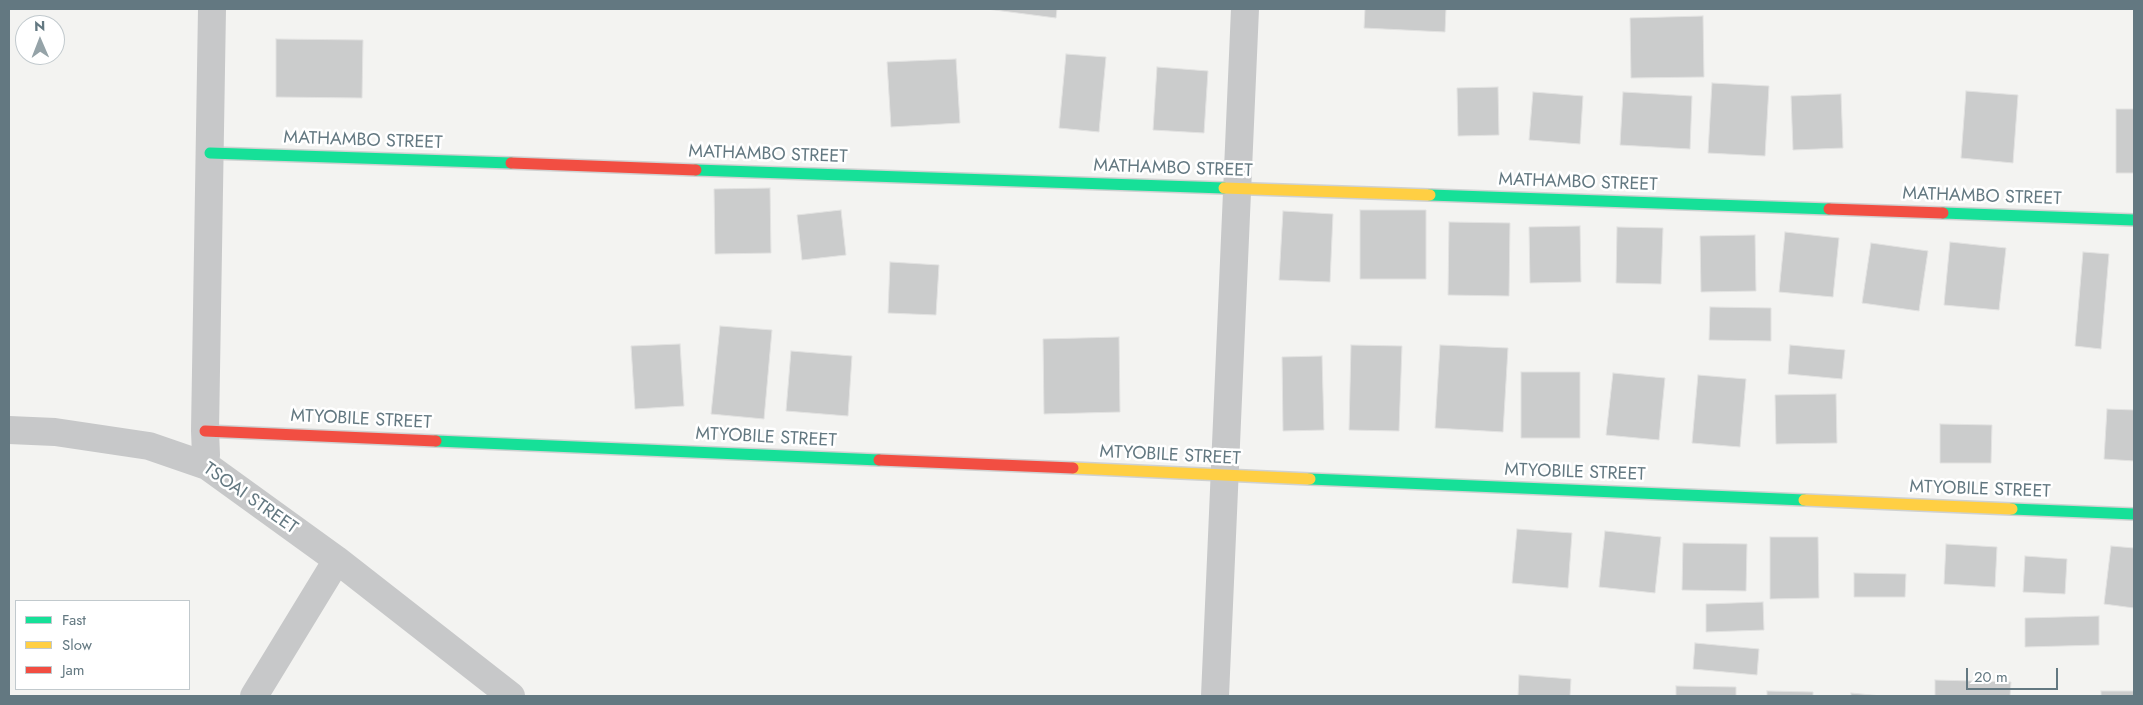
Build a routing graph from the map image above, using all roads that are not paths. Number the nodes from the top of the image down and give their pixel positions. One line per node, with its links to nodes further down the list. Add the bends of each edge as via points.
1 (212, 9): 3 (street)
2 (1245, 9): 4 (street)
3 (210, 153): 4 (street, MATHAMBO STREET); 7 (street)
4 (1237, 189): 5 (street, MATHAMBO STREET); 9 (street)
5 (2134, 220)
6 (9, 430): 8 (street, TSOAI STREET, via 55,432 149,446)
7 (205, 431): 8 (street); 9 (street, MTYOBILE STREET)
8 (207, 466): 11 (street, TSOAI STREET)
9 (1225, 476): 10 (street, MTYOBILE STREET); 14 (street)
10 (2134, 514)
11 (337, 560): 12 (street); 13 (street, TSOAI STREET)
12 (254, 696)
13 (512, 696)
14 (1215, 696)

